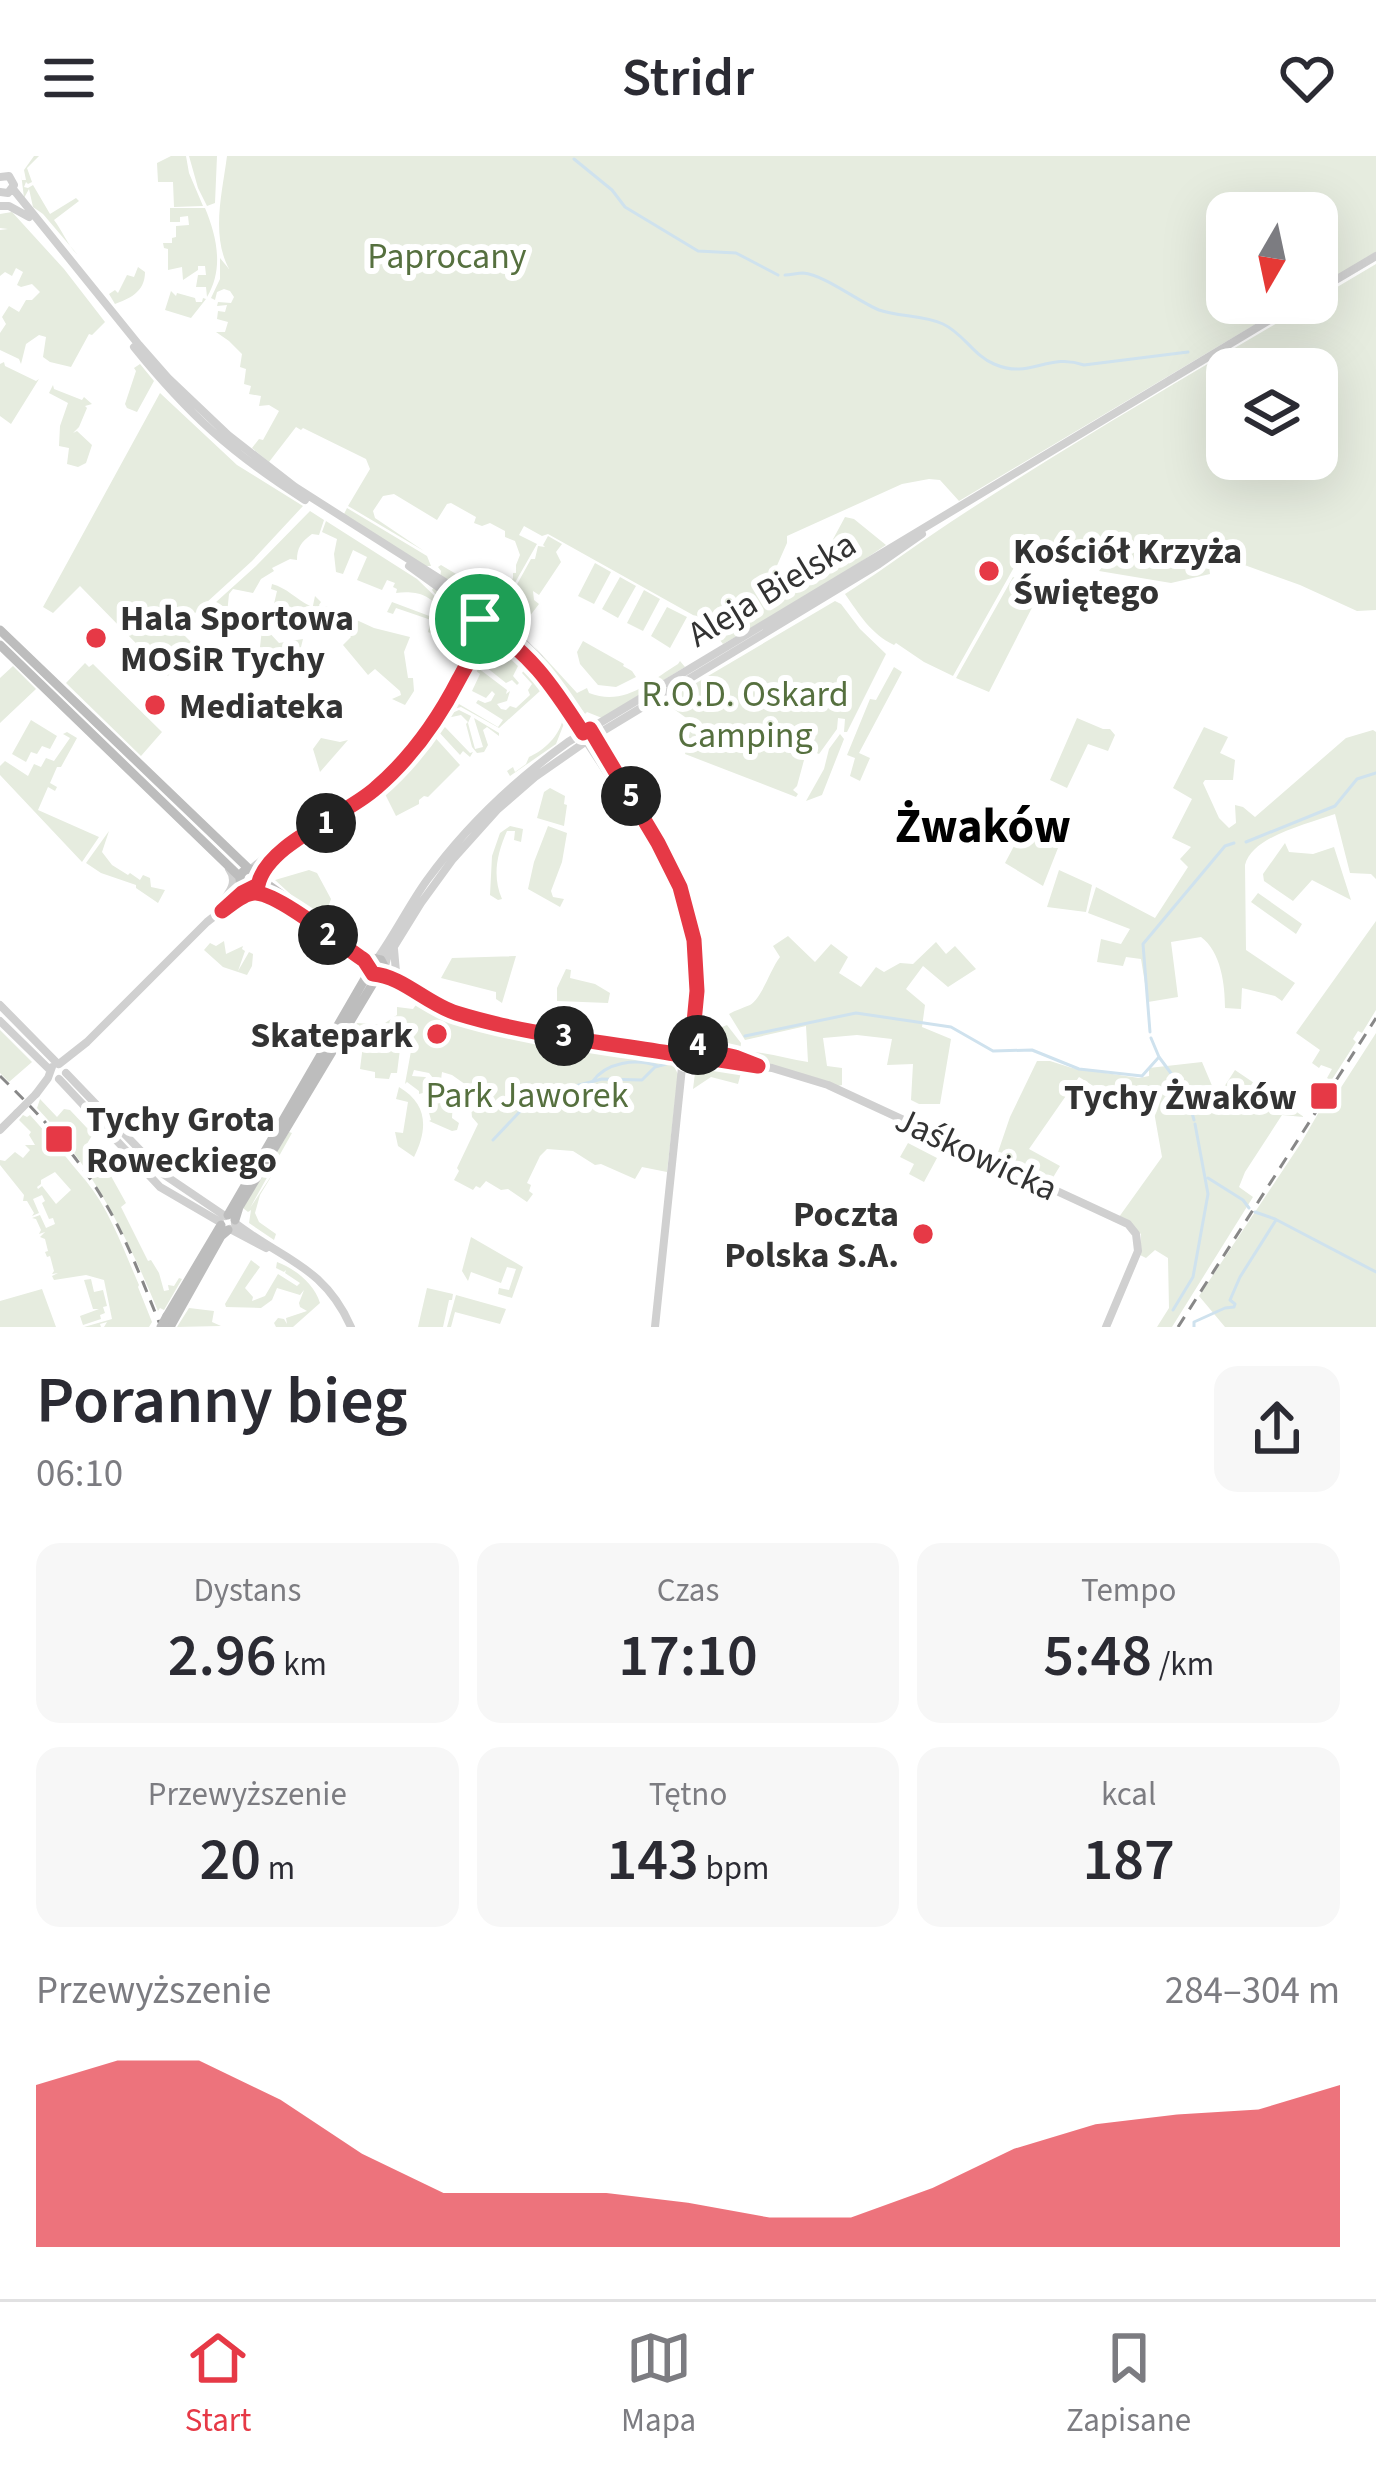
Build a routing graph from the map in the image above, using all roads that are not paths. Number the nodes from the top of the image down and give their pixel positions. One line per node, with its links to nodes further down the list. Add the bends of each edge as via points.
1 (1, 175): 2 (street, via 12,179)
2 (4, 195): 3 (street); 3 (street); 7 (street)
3 (29, 217): 7 (street)
4 (1376, 256): 5 (street)
5 (1338, 279)
6 (1263, 324): 18 (street, Aleja Bielska)
7 (184, 399): 8 (street)
8 (196, 412): 9 (street, via 295,487); 10 (street, via 263,473)
9 (470, 597): 10 (street); 14 (street)
10 (463, 607): 11 (street)
11 (480, 619): 12 (street); 16 (street)
12 (492, 628): 14 (street); 16 (street)
13 (0, 630): 17 (main road)
14 (506, 630): 18 (street)
15 (0, 644): 17 (main road)
16 (473, 652): 19 (street, via 422,740 384,781)
17 (41, 677): 20 (main road)
18 (588, 734): 24 (street, Aleja Bielska, via 536,766 470,825 425,882); 31 (street, via 678,898 692,955)
19 (272, 856): 20 (street, via 250,864); 21 (street); 22 (street, via 267,880)
20 (228, 857): 21 (main road); 23 (street, via 234,882)
21 (250, 878): 22 (main road); 23 (street)
22 (284, 902): 23 (street, via 254,893); 25 (main road)
23 (220, 910): 37 (street)
24 (390, 946): 25 (street); 26 (street, Aleja Bielska); 27 (street)
25 (355, 952): 26 (main road); 28 (main road)
26 (377, 968): 27 (street, Jaśkowicka); 28 (main road, Aleja Bielska)
27 (402, 982): 28 (street); 32 (street, Jaśkowicka, via 448,1011)
28 (365, 988): 49 (main road, Aleja Bielska)
29 (1, 1008): 34 (street)
30 (0, 1021): 33 (street)
31 (691, 1033): 32 (street); 35 (street); 36 (street)
32 (665, 1049): 35 (street, Jaśkowicka); 35 (street)
33 (29, 1050): 38 (street); 39 (street, via 42,1066)
34 (45, 1051): 37 (street); 38 (street)
35 (688, 1056): 36 (street, Jaśkowicka); 57 (street)
36 (715, 1056): 58 (street, Jaśkowicka, via 866,1100 1128,1225 1139,1247)
37 (72, 1057): 38 (street); 41 (street, via 71,1075)
38 (58, 1071): 39 (street); 40 (street); 41 (street)
39 (41, 1089): 40 (street); 42 (street, bridge)
40 (69, 1090): 44 (street)
41 (92, 1099): 43 (street)
42 (0, 1130)
43 (144, 1154): 44 (street); 45 (street)
44 (136, 1162): 46 (street)
45 (170, 1179): 46 (street); 47 (street)
46 (164, 1190): 48 (street)
47 (186, 1190): 48 (street, via 178,1189); 50 (street)
48 (177, 1198): 50 (street)
49 (240, 1200): 50 (street, via 224,1210); 51 (main road, Aleja Bielska); 52 (street, via 241,1221)
50 (203, 1207): 51 (street); 53 (street, via 215,1227)
51 (228, 1222): 52 (street); 53 (main road, Aleja Bielska)
52 (255, 1239): 53 (street, via 235,1235); 56 (street, via 326,1285)
53 (212, 1248): 54 (main road, Aleja Bielska)
54 (169, 1322): 55 (main road, Aleja Bielska, bridge)
55 (160, 1327)
56 (351, 1327)
57 (658, 1327)
58 (1106, 1327)

